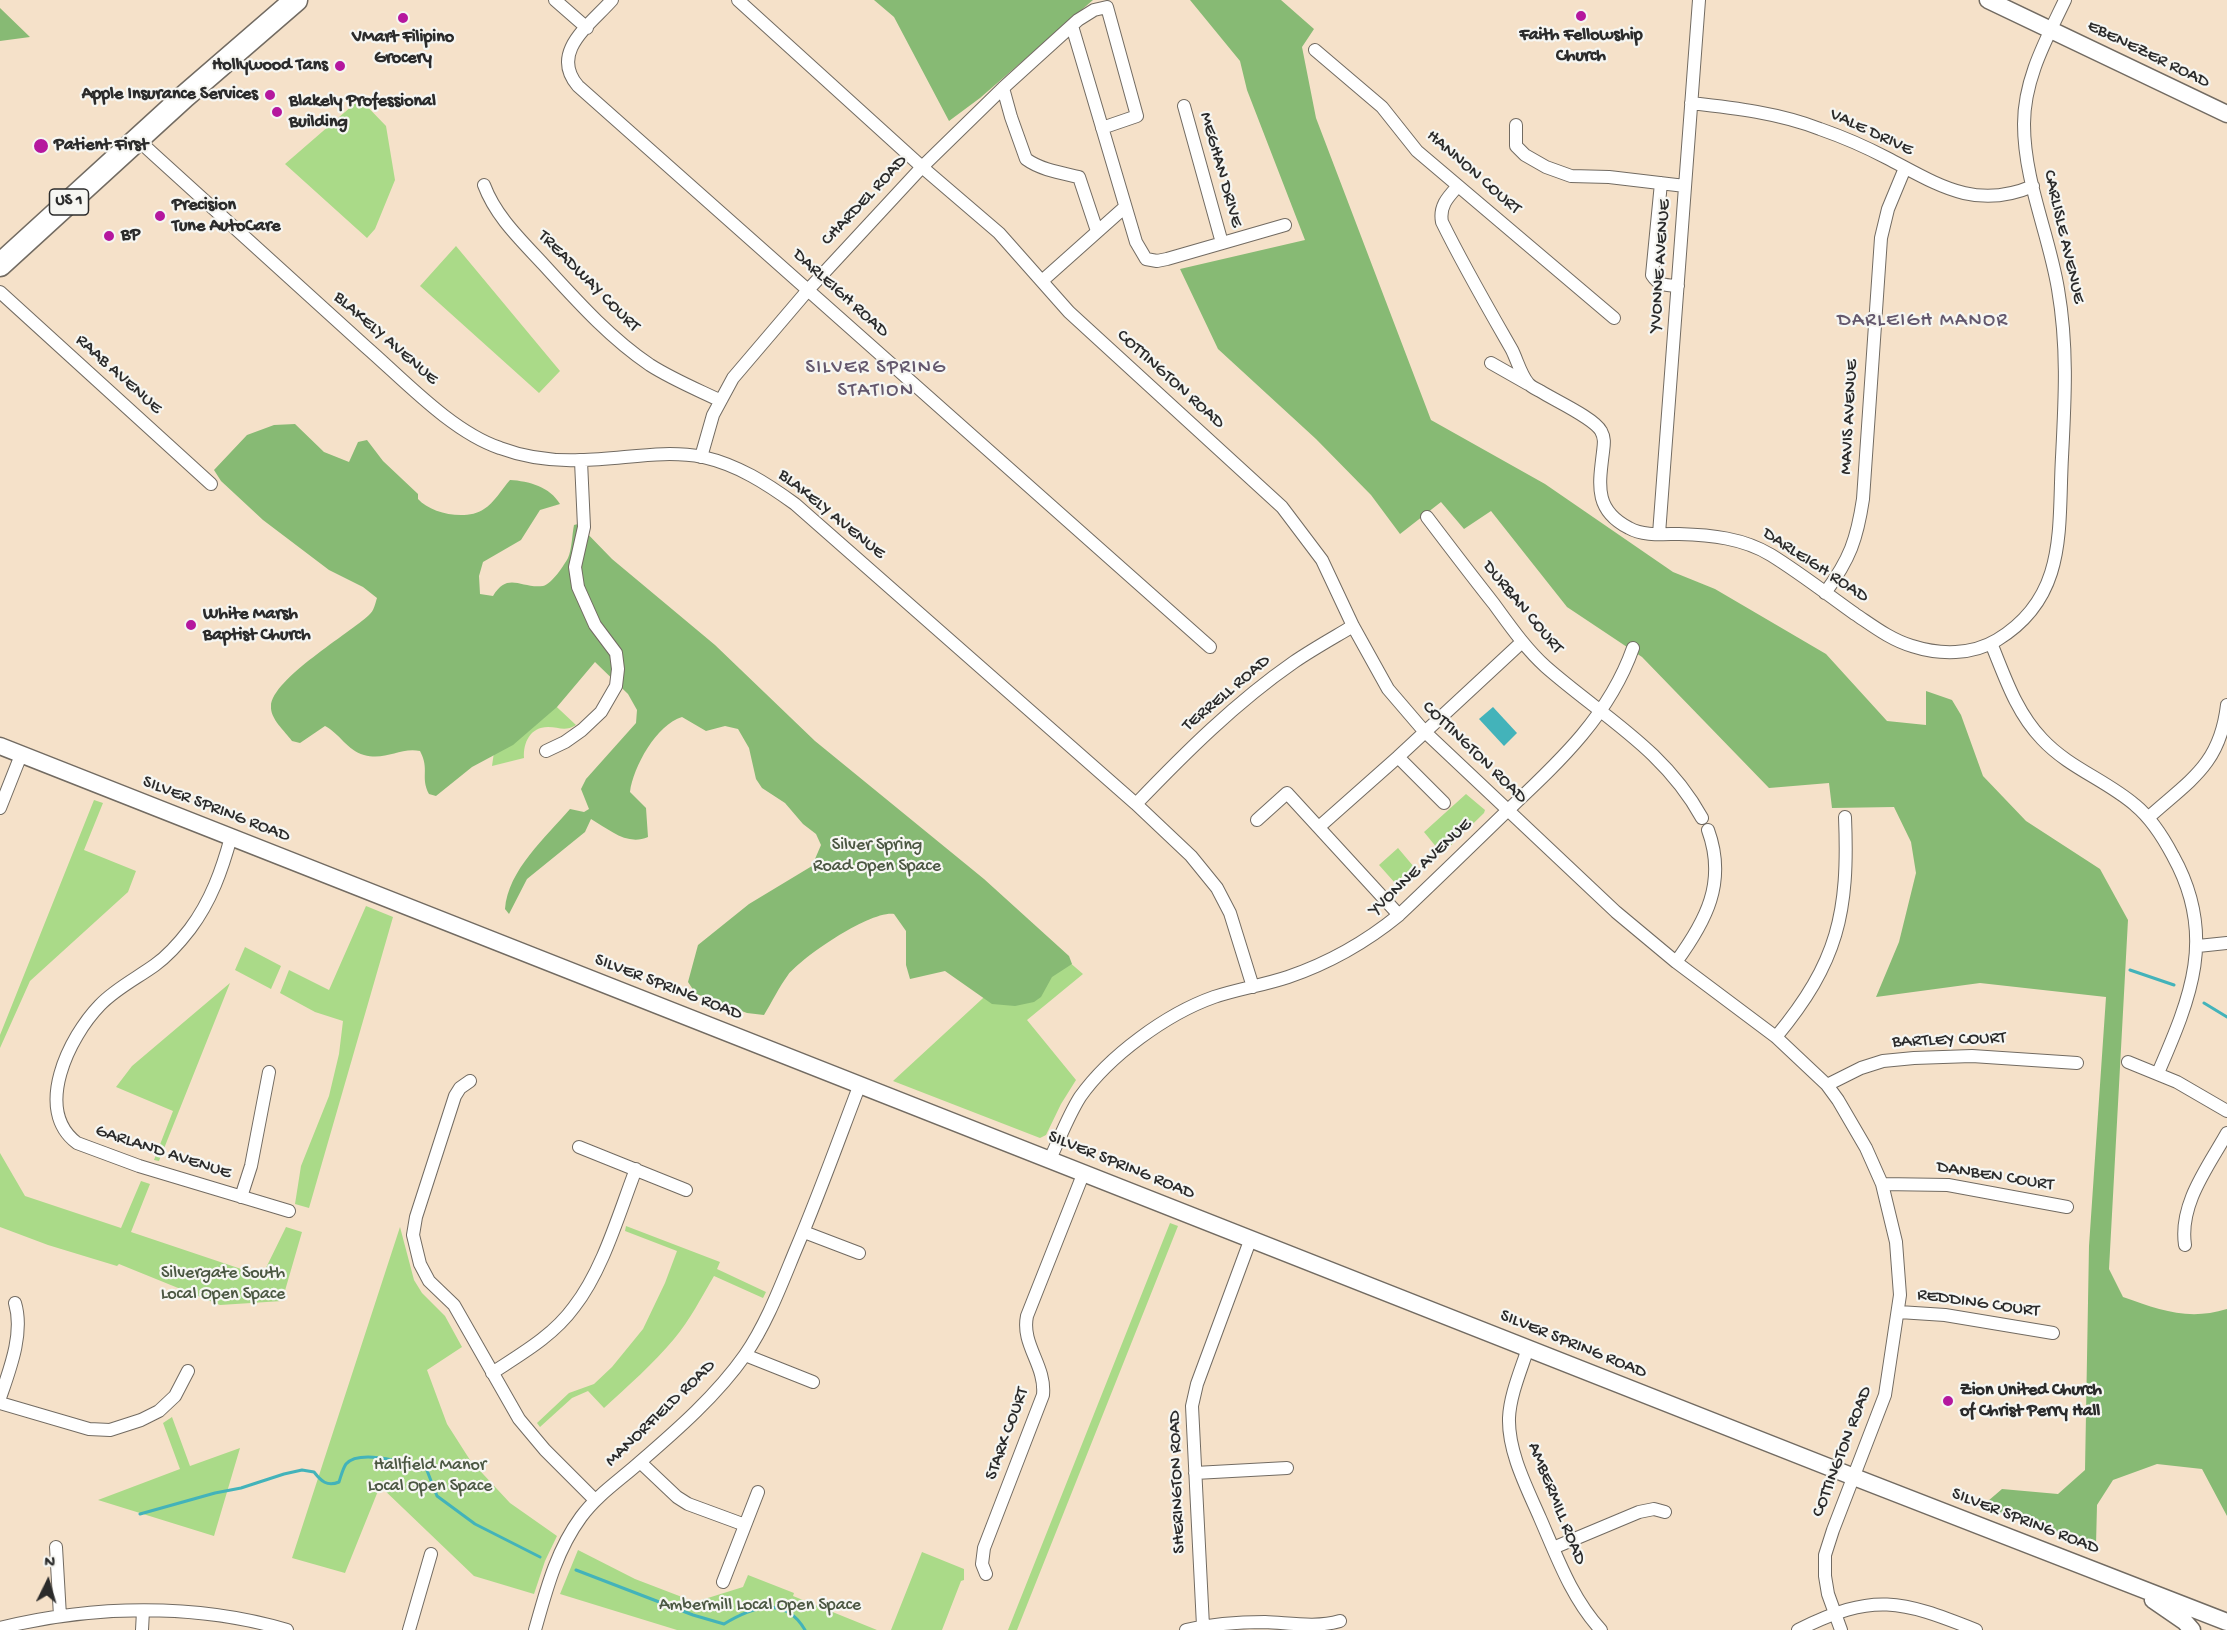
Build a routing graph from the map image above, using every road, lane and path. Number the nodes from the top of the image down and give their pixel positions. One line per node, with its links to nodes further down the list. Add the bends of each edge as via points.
1 (296, 0): 18 (highway, US 1)
2 (555, 0): 9 (street)
3 (612, 0): 9 (street, DARLEIGH ROAD)
4 (738, 0): 19 (street, COTTINGTON ROAD)
5 (1699, 0): 13 (street, YVONNE AVENUE)
6 (1988, 0): 10 (main road, EBENEZER ROAD)
7 (2065, 0): 10 (street, CARLISLE AVENUE)
8 (1072, 26): 12 (street, CHARDEL ROAD); 17 (street); 17 (street, CHARDEL ROAD, via 1094,10 1107,7 1137,116)
9 (587, 28): 33 (street, DARLEIGH ROAD, via 571,46 567,67 571,77)
10 (2050, 30): 15 (main road, EBENEZER ROAD); 25 (street, CARLISLE AVENUE, via 2033,71 2025,111)
11 (1315, 50): 23 (street, HANNON COURT, via 1382,108 1418,151)
12 (1003, 88): 19 (street, CHARDEL ROAD); 28 (street, via 1026,159 1079,177)
13 (1691, 103): 20 (street, VALE DRIVE, via 1790,119 1841,137); 24 (street, YVONNE AVENUE)
14 (1184, 106): 29 (street, MEGHAN DRIVE)
15 (2227, 114)
16 (1516, 125): 21 (street, via 1516,146 1525,155 1571,176)
17 (1102, 128): 26 (street)
18 (137, 139): 30 (highway, US 1); 40 (street, BLAKELY AVENUE, via 460,427 502,449)
19 (922, 167): 31 (street, COTTINGTON ROAD, via 999,233); 33 (street, CHARDEL ROAD)
20 (1905, 168): 25 (street, VALE DRIVE, via 1952,191 1974,196 2004,195); 44 (street, MAVIS AVENUE, via 1881,238 1858,530 1847,561)
21 (1661, 183): 24 (street); 32 (street, via 1653,275 1663,285)
22 (484, 185): 38 (street, TREADWAY COURT, via 505,223 607,330 670,377)
23 (1458, 186): 35 (street, HANNON COURT); 37 (street, via 1444,203 1442,222)
24 (1684, 186): 32 (street, YVONNE AVENUE)
25 (2032, 186): 47 (street, CARLISLE AVENUE, via 2054,266 2065,348 2057,545 2045,592 2034,609)
26 (1125, 207): 28 (street); 29 (street, via 1140,252 1151,261)
27 (1285, 225): 29 (street)
28 (1097, 231): 31 (street)
29 (1222, 243)
30 (0, 265)
31 (1042, 281): 45 (street, COTTINGTON ROAD, via 1123,363 1282,507 1322,560)
32 (1678, 286): 43 (street, YVONNE AVENUE)
33 (808, 290): 38 (street, CHARDEL ROAD, via 744,364); 48 (street, DARLEIGH ROAD)
34 (0, 292): 41 (street, RAAB AVENUE)
35 (1614, 318)
36 (1491, 363): 37 (street, DARLEIGH ROAD)
37 (1528, 384): 43 (street, DARLEIGH ROAD, via 1594,423 1602,432 1599,487 1605,508 1632,530)
38 (720, 400): 39 (street, CHARDEL ROAD)
39 (701, 457): 40 (street, BLAKELY AVENUE, via 657,454); 58 (street, BLAKELY AVENUE, via 751,474 795,504)
40 (581, 460): 54 (street, via 584,527 575,567 578,587 595,625 616,653 616,686 601,712 582,730)
41 (211, 484)
42 (1427, 517): 46 (street, DURBAN COURT)
43 (1659, 534): 44 (street, DARLEIGH ROAD, via 1714,537 1750,544)
44 (1825, 593): 47 (street, DARLEIGH ROAD, via 1913,647 1965,651)
45 (1353, 626): 52 (street, COTTINGTON ROAD, via 1388,689); 58 (street, TERRELL ROAD, via 1295,662 1227,715)
46 (1522, 642): 51 (street, DURBAN COURT); 52 (street)
47 (1991, 643): 62 (street, via 2015,702 2042,739)
48 (1210, 647)
49 (1633, 648): 51 (street, YVONNE AVENUE)
50 (2227, 705): 62 (street, via 2220,742 2207,763)
51 (1601, 711): 60 (street, YVONNE AVENUE, via 1562,758); 69 (street, DURBAN COURT, via 1673,774 1692,800 1713,843 1712,894 1705,920)
52 (1424, 731): 56 (street); 60 (street, COTTINGTON ROAD)
53 (0, 746): 55 (main road, SILVER SPRING ROAD)
54 (546, 751)
55 (21, 755): 59 (street); 65 (main road, SILVER SPRING ROAD)
56 (1398, 757): 57 (street); 64 (street)
57 (1443, 803)
58 (1136, 804): 70 (street, BLAKELY AVENUE, via 1184,849 1217,888 1230,913)
59 (0, 808)
60 (1508, 811): 66 (street, YVONNE AVENUE); 69 (street, COTTINGTON ROAD)
61 (1845, 817): 71 (street, via 1845,889 1831,953 1812,989)
62 (2149, 817): 68 (street, via 2184,878)
63 (1257, 820): 64 (street, via 1287,793)
64 (1319, 827): 66 (street)
65 (231, 837): 77 (main road, SILVER SPRING ROAD); 87 (street, GARLAND AVENUE, via 213,890 191,928 168,955 101,1004 78,1032 55,1103 60,1123 77,1143)
66 (1399, 915): 70 (street, YVONNE AVENUE, via 1347,952)
67 (2227, 943): 68 (street)
68 (2198, 946): 75 (street, via 2186,1003)
69 (1676, 962): 71 (street, COTTINGTON ROAD)
70 (1253, 987): 82 (street, YVONNE AVENUE, via 1213,998 1176,1015 1115,1060 1080,1098)
71 (1776, 1037): 78 (street, COTTINGTON ROAD)
72 (2128, 1062): 75 (street)
73 (2077, 1063): 78 (street, BARTLEY COURT, via 1972,1056 1914,1058 1861,1068)
74 (268, 1072): 87 (street, via 251,1166)
75 (2158, 1073): 79 (street)
76 (470, 1081): 100 (street, via 455,1096 413,1235 424,1273 454,1305)
77 (860, 1084): 82 (main road, SILVER SPRING ROAD); 90 (street, MANORFIELD ROAD)
78 (1827, 1086): 85 (street, COTTINGTON ROAD, via 1857,1132)
79 (2227, 1111)
80 (2227, 1133): 92 (street, via 2188,1207 2184,1224)
81 (579, 1147): 83 (street)
82 (1050, 1159): 84 (main road, SILVER SPRING ROAD)
83 (636, 1169): 86 (street); 100 (street, via 597,1268 575,1307 547,1335)
84 (1084, 1172): 91 (main road, SILVER SPRING ROAD); 115 (street, STARK COURT, via 1026,1322 1029,1342 1041,1370 1043,1395 984,1548 982,1564)
85 (1882, 1184): 88 (street, DANBEN COURT, via 1948,1185); 95 (street, COTTINGTON ROAD, via 1897,1249)
86 (686, 1190)
87 (241, 1197): 89 (street, GARLAND AVENUE)
88 (2067, 1207)
89 (289, 1211)
90 (804, 1232): 93 (street); 98 (street, MANORFIELD ROAD, via 769,1312)
91 (1251, 1238): 97 (main road, SILVER SPRING ROAD); 106 (street, SHERINGTON ROAD, via 1194,1396)
92 (2186, 1245)
93 (859, 1253)
94 (15, 1302): 102 (street, via 17,1337)
95 (1899, 1312): 96 (street, REDDING COURT, via 1945,1315); 107 (street, COTTINGTON ROAD, via 1886,1395)
96 (2053, 1333)
97 (1528, 1348): 107 (main road, SILVER SPRING ROAD); 113 (street, AMBERMILL ROAD, via 1513,1394 1509,1430 1525,1485)
98 (745, 1355): 101 (street); 104 (street, MANORFIELD ROAD, via 712,1393)
99 (188, 1371): 103 (street, via 175,1396 159,1411 110,1430 89,1429)
100 (492, 1373): 109 (street, via 531,1434)
101 (813, 1382)
102 (0, 1398)
103 (0, 1403)
104 (640, 1462): 109 (street, MANORFIELD ROAD); 111 (street, via 677,1497)
105 (1287, 1467): 106 (street)
106 (1195, 1473): 123 (street, SHERINGTON ROAD)
107 (1854, 1477): 117 (main road, SILVER SPRING ROAD); 119 (street, COTTINGTON ROAD, via 1825,1555)
108 (758, 1492): 111 (street)
109 (595, 1500): 128 (street, MANORFIELD ROAD, via 561,1550)
110 (1665, 1512): 113 (street, via 1639,1512)
111 (745, 1525): 116 (street)
112 (56, 1547): 120 (street)
113 (1553, 1548): 130 (street, AMBERMILL ROAD, via 1576,1596)
114 (431, 1554): 127 (street)
115 (986, 1574)
116 (723, 1582)
117 (2127, 1583): 122 (main road, SILVER SPRING ROAD); 134 (main road)
118 (142, 1611): 120 (street); 125 (street); 126 (street, via 213,1615)
119 (1833, 1613): 131 (street); 132 (street, COTTINGTON ROAD); 133 (street, via 1868,1605 1899,1605)
120 (60, 1616): 124 (street)
121 (1340, 1621): 123 (street, via 1324,1625 1246,1622)
122 (2223, 1624)
123 (1203, 1626): 129 (street)
124 (0, 1628)
125 (142, 1630)
126 (287, 1630)
127 (409, 1630)
128 (535, 1630)
129 (1186, 1630)
130 (1601, 1630)
131 (1798, 1630)
132 (1841, 1630)
133 (1976, 1630)
134 (2192, 1630)

